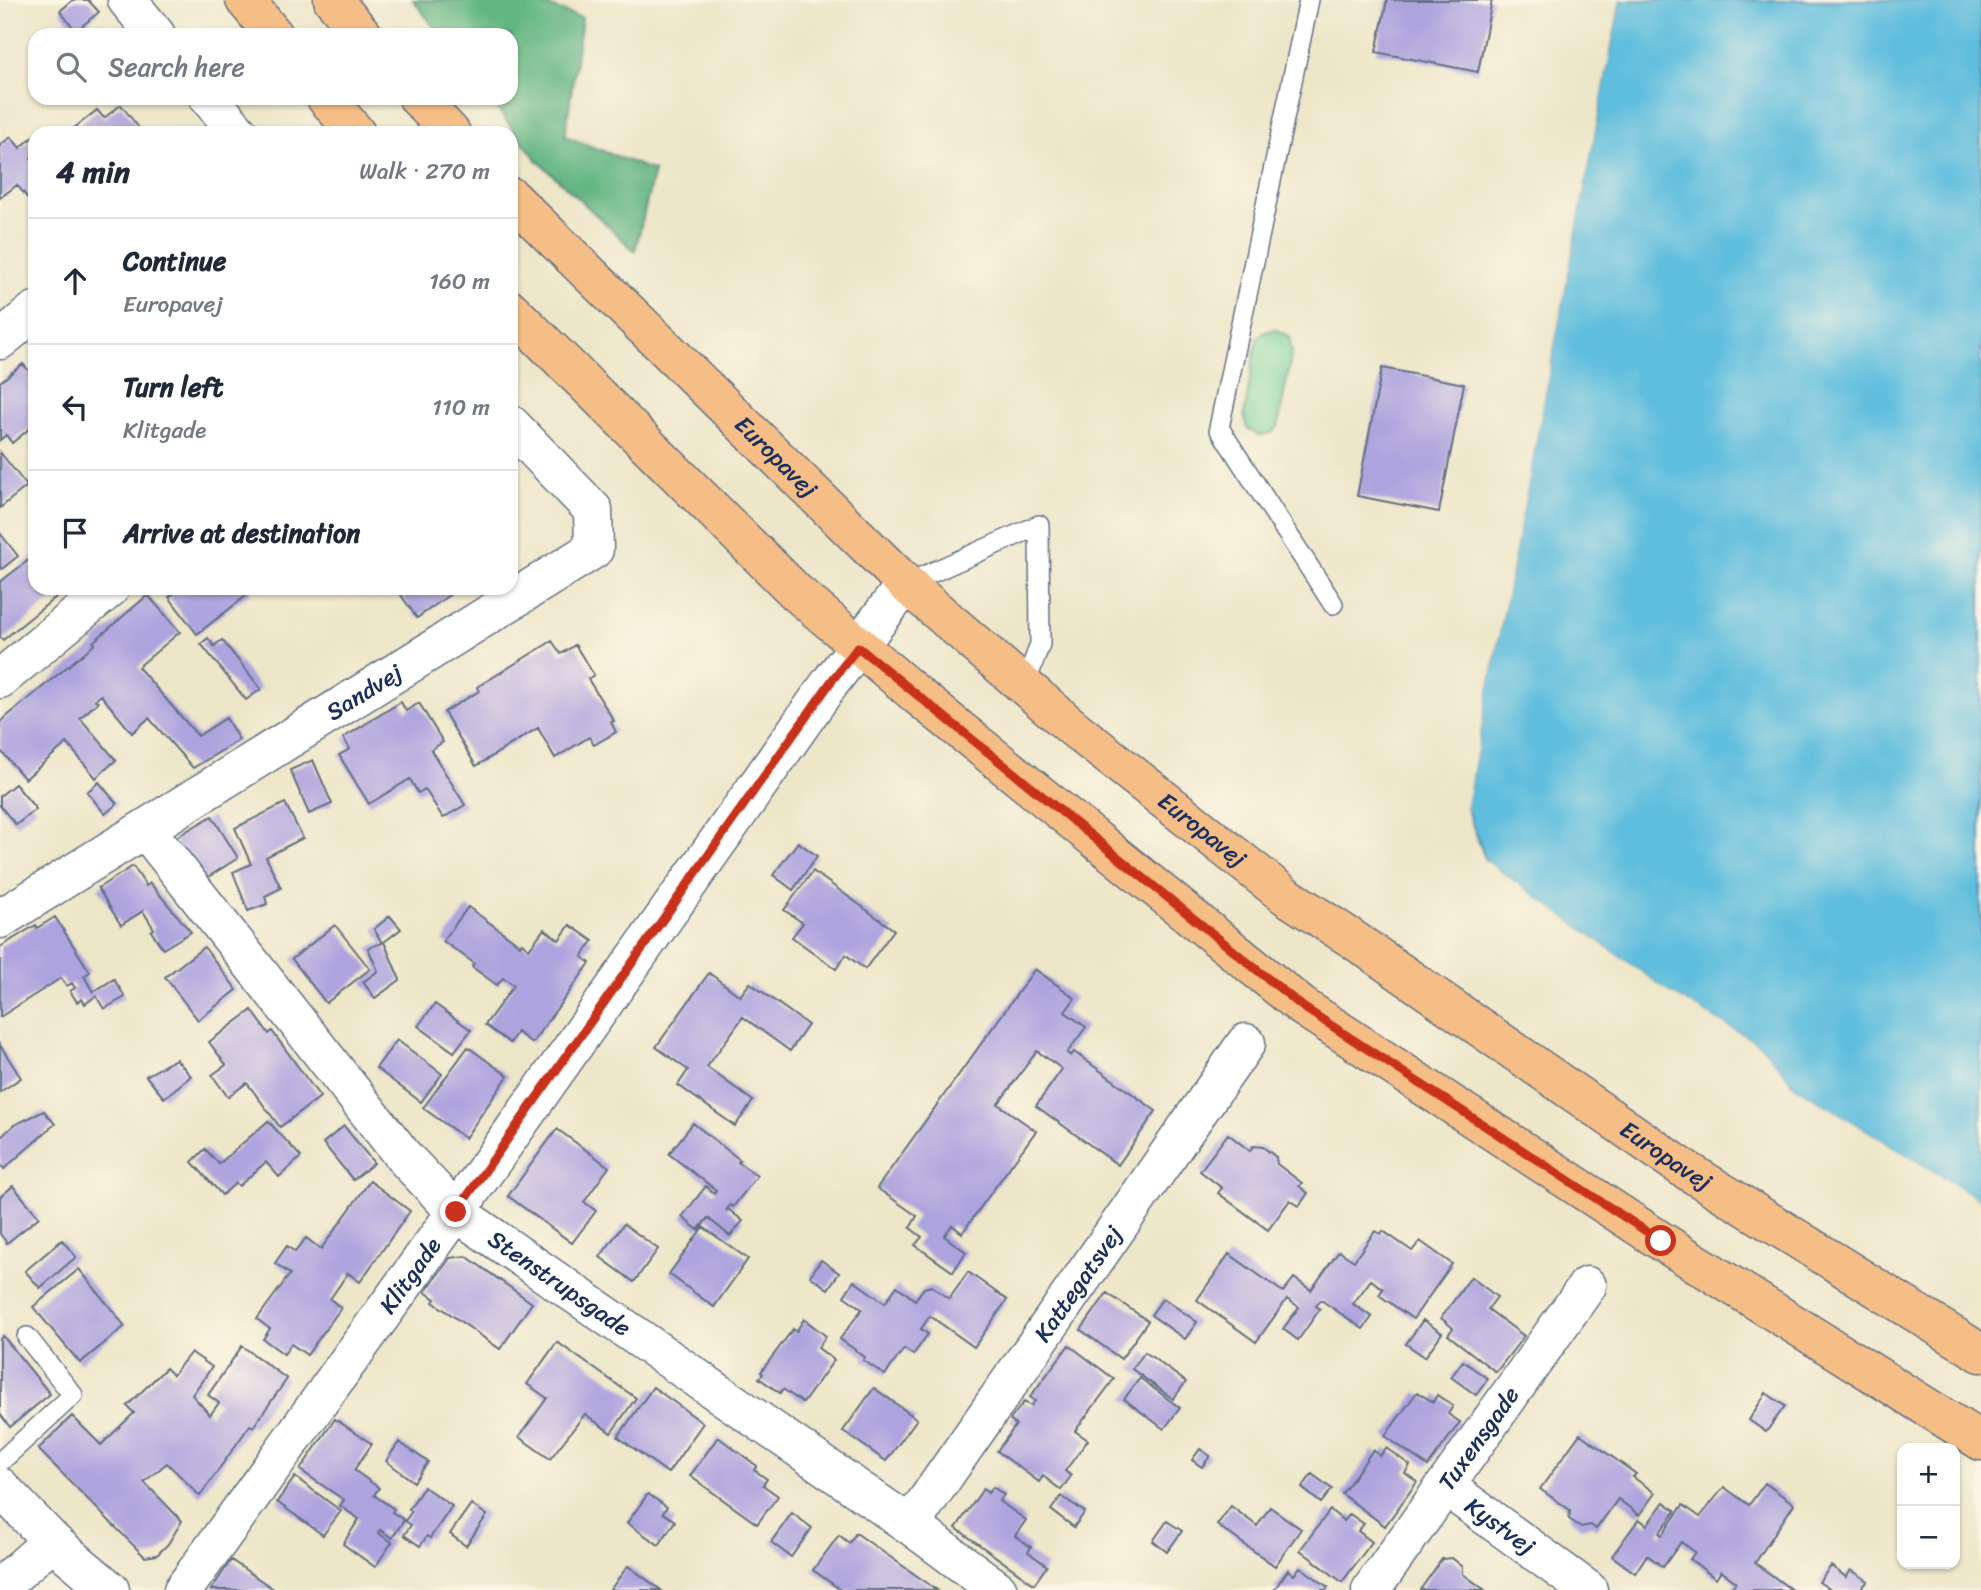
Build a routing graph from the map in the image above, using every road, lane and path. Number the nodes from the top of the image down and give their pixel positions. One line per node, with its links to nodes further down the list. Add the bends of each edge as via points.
1 (127, 0): 5 (street)
2 (245, 0): 6 (main road)
3 (333, 0): 7 (main road)
4 (1309, 0): 21 (lane, via 1219,428)
5 (150, 28)
6 (268, 28)
7 (357, 28)
8 (215, 105): 11 (street)
9 (333, 105): 12 (main road)
10 (425, 105): 13 (main road)
11 (233, 126)
12 (350, 126)
13 (444, 126)
14 (518, 204): 19 (main road, Europavej)
15 (518, 317): 22 (main road, via 789,585)
16 (28, 318): 17 (street)
17 (0, 340)
18 (518, 432): 25 (street, Sandvej, via 593,510 594,549)
19 (906, 584): 22 (street, Klitgade); 24 (main road, Europavej); 24 (lane, via 1039,525 1040,645)
20 (101, 595): 23 (street)
21 (1333, 604)
22 (858, 647): 28 (street, Klitgade); 32 (main road, via 1303,1007 1661,1241)
23 (0, 678)
24 (1024, 688): 31 (main road, Europavej, via 1286,896 1680,1166)
25 (146, 830): 26 (street, Sandvej); 28 (street, Stenstrupsgade, via 403,1156)
26 (0, 919)
27 (1246, 1043): 36 (street, Kattegatsvej)
28 (456, 1212): 36 (street, Stenstrupsgade); 40 (street, Klitgade)
29 (1587, 1286): 34 (street, Tuxensgade)
30 (27, 1337): 33 (lane, via 73,1395)
31 (1981, 1353)
32 (1981, 1441)
33 (0, 1462)
34 (1445, 1486): 42 (street, Tuxensgade); 43 (street, Kystvej)
35 (0, 1487): 37 (street)
36 (909, 1525): 41 (street, Stenstrupsgade)
37 (52, 1541): 38 (street); 39 (street)
38 (0, 1587)
39 (110, 1590)
40 (183, 1590)
41 (998, 1590)
42 (1371, 1590)
43 (1588, 1590)

